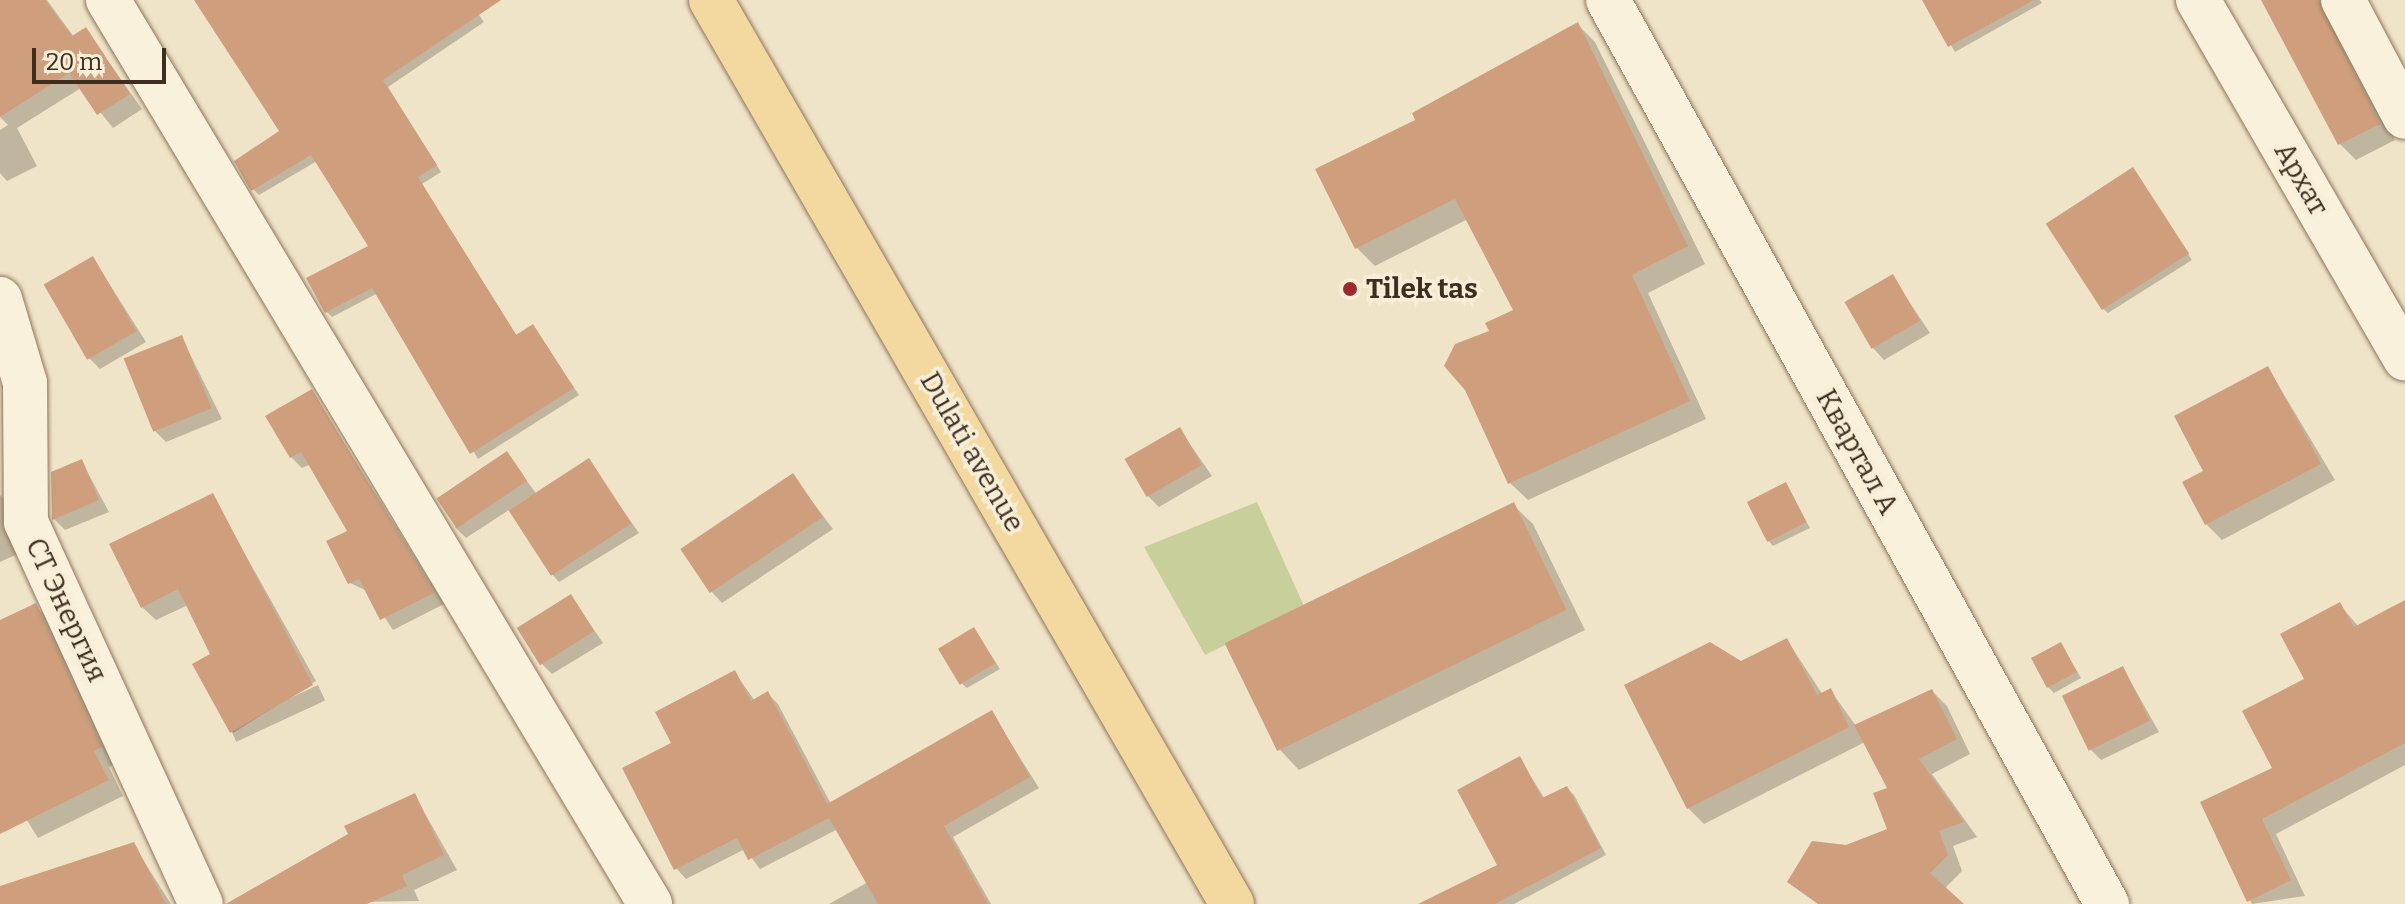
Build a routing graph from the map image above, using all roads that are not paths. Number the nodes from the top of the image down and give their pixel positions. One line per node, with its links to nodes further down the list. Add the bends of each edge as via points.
1 (108, 0): 10 (street)
2 (711, 0): 11 (main road, Dulati avenue)
3 (1608, 0): 12 (street, Квартал А)
4 (2198, 0): 8 (street, Архат)
5 (2343, 0): 6 (street)
6 (2403, 108)
7 (0, 299): 9 (street, СТ Энергия, via 25,383 26,522)
8 (2405, 358)
9 (201, 904)
10 (650, 904)
11 (1232, 904)
12 (2107, 904)

